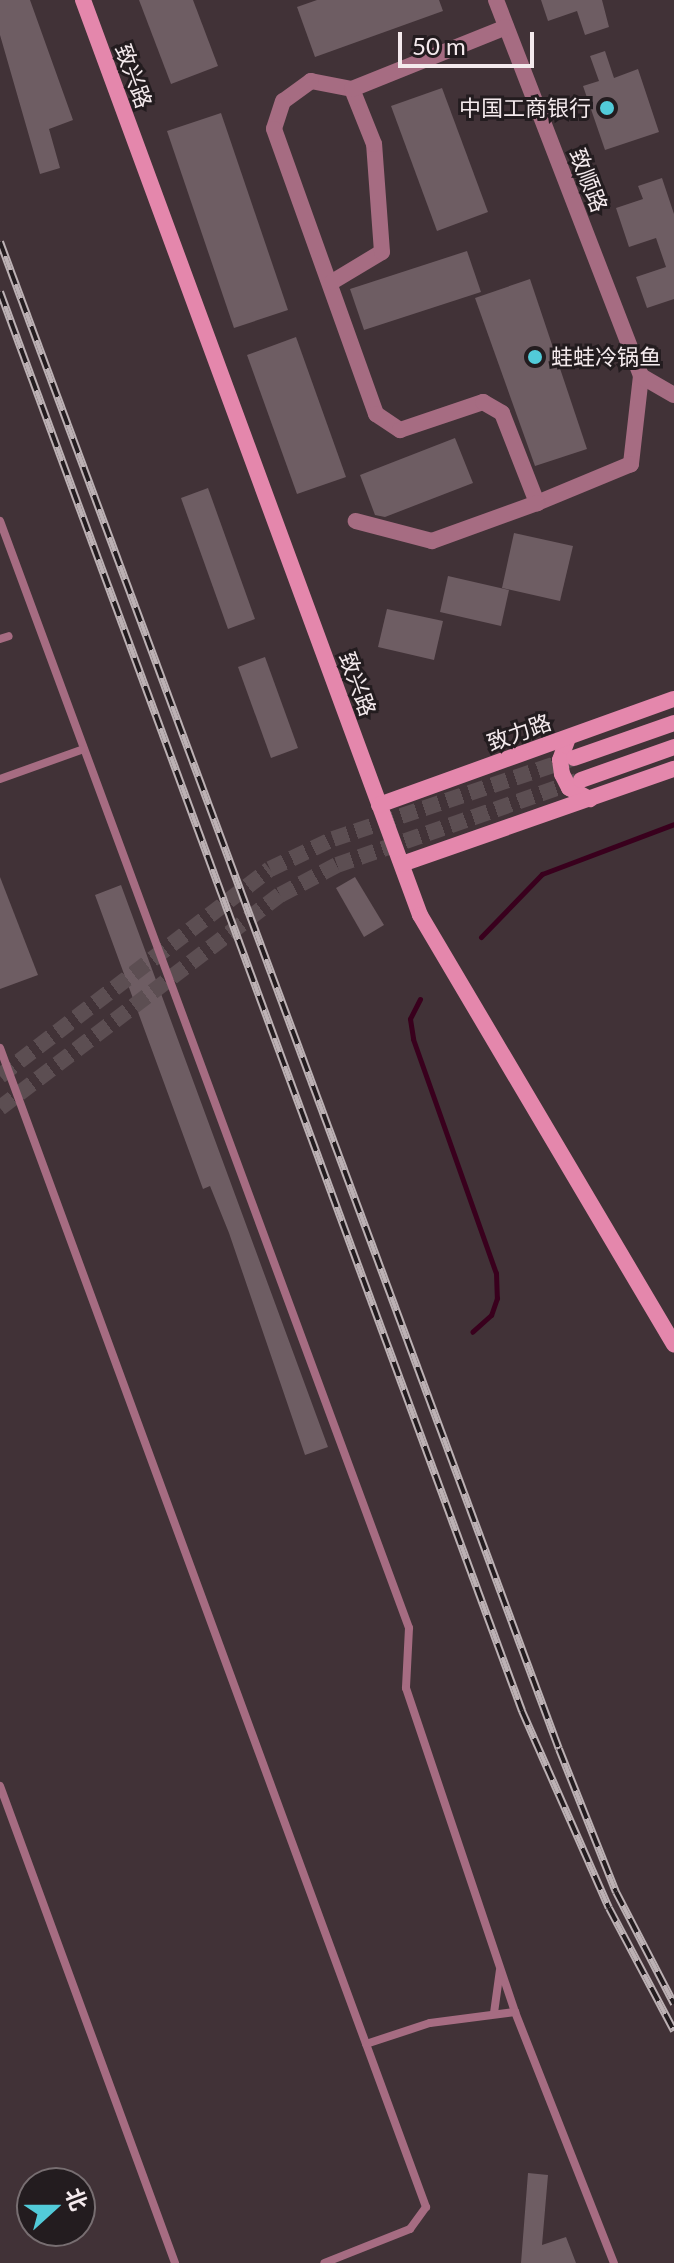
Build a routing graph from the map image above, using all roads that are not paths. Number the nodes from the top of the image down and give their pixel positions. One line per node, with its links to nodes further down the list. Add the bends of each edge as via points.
1 (83, 0): 21 (street, 致兴路)
2 (496, 0): 3 (street, 致顺路)
3 (506, 27): 4 (street); 6 (street, 致顺路)
4 (352, 89): 5 (street, via 374,144 382,252); 5 (street, via 311,81 283,101 274,129)
5 (332, 282): 8 (street, via 376,414 400,430 483,402 502,413)
6 (641, 376): 7 (street); 8 (street, via 631,464)
7 (674, 395)
8 (537, 503): 10 (street, via 432,541)
9 (0, 521): 15 (lane)
10 (356, 521)
11 (674, 699): 13 (street, 致力路)
12 (674, 723): 16 (street, 致力路)
13 (568, 738): 20 (street, via 560,760 562,774 569,788); 21 (street, 致力路)
14 (674, 747): 19 (street)
15 (84, 749): 18 (lane); 26 (lane, via 409,1628 406,1688)
16 (574, 758)
17 (674, 769): 20 (street)
18 (0, 779)
19 (581, 780)
20 (590, 799): 22 (street)
21 (379, 805): 22 (street, 致兴路)
22 (402, 864): 24 (street, 致兴路, via 420,915)
23 (0, 1048): 29 (lane)
24 (674, 1344)
25 (0, 1786): 30 (lane)
26 (500, 1969): 27 (lane); 28 (lane)
27 (515, 2012): 28 (lane); 32 (lane)
28 (494, 2013): 29 (lane, via 430,2023)
29 (366, 2044): 31 (lane, via 425,2212 410,2229)
30 (175, 2263)
31 (324, 2263)
32 (614, 2263)

